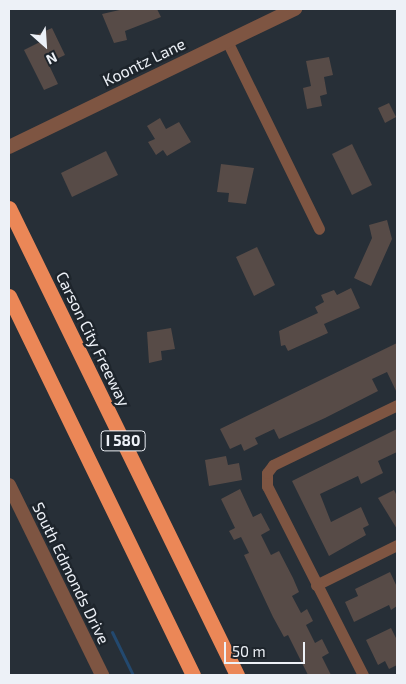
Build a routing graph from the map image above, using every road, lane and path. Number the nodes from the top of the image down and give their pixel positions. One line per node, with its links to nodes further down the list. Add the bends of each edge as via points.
1 (295, 9): 2 (street, Koontz Lane)
2 (227, 42): 3 (street, Koontz Lane); 5 (street)
3 (13, 144)
4 (9, 208): 13 (highway, Carson City Freeway / I 580)
5 (319, 229)
6 (9, 296): 12 (highway, I 580)
7 (397, 405): 10 (street, via 273,465 267,474 266,486)
8 (10, 492): 11 (street, South Edmonds Drive)
9 (397, 545): 10 (street)
10 (316, 584): 14 (street)
11 (102, 675)
12 (193, 675)
13 (237, 675)
14 (363, 675)

